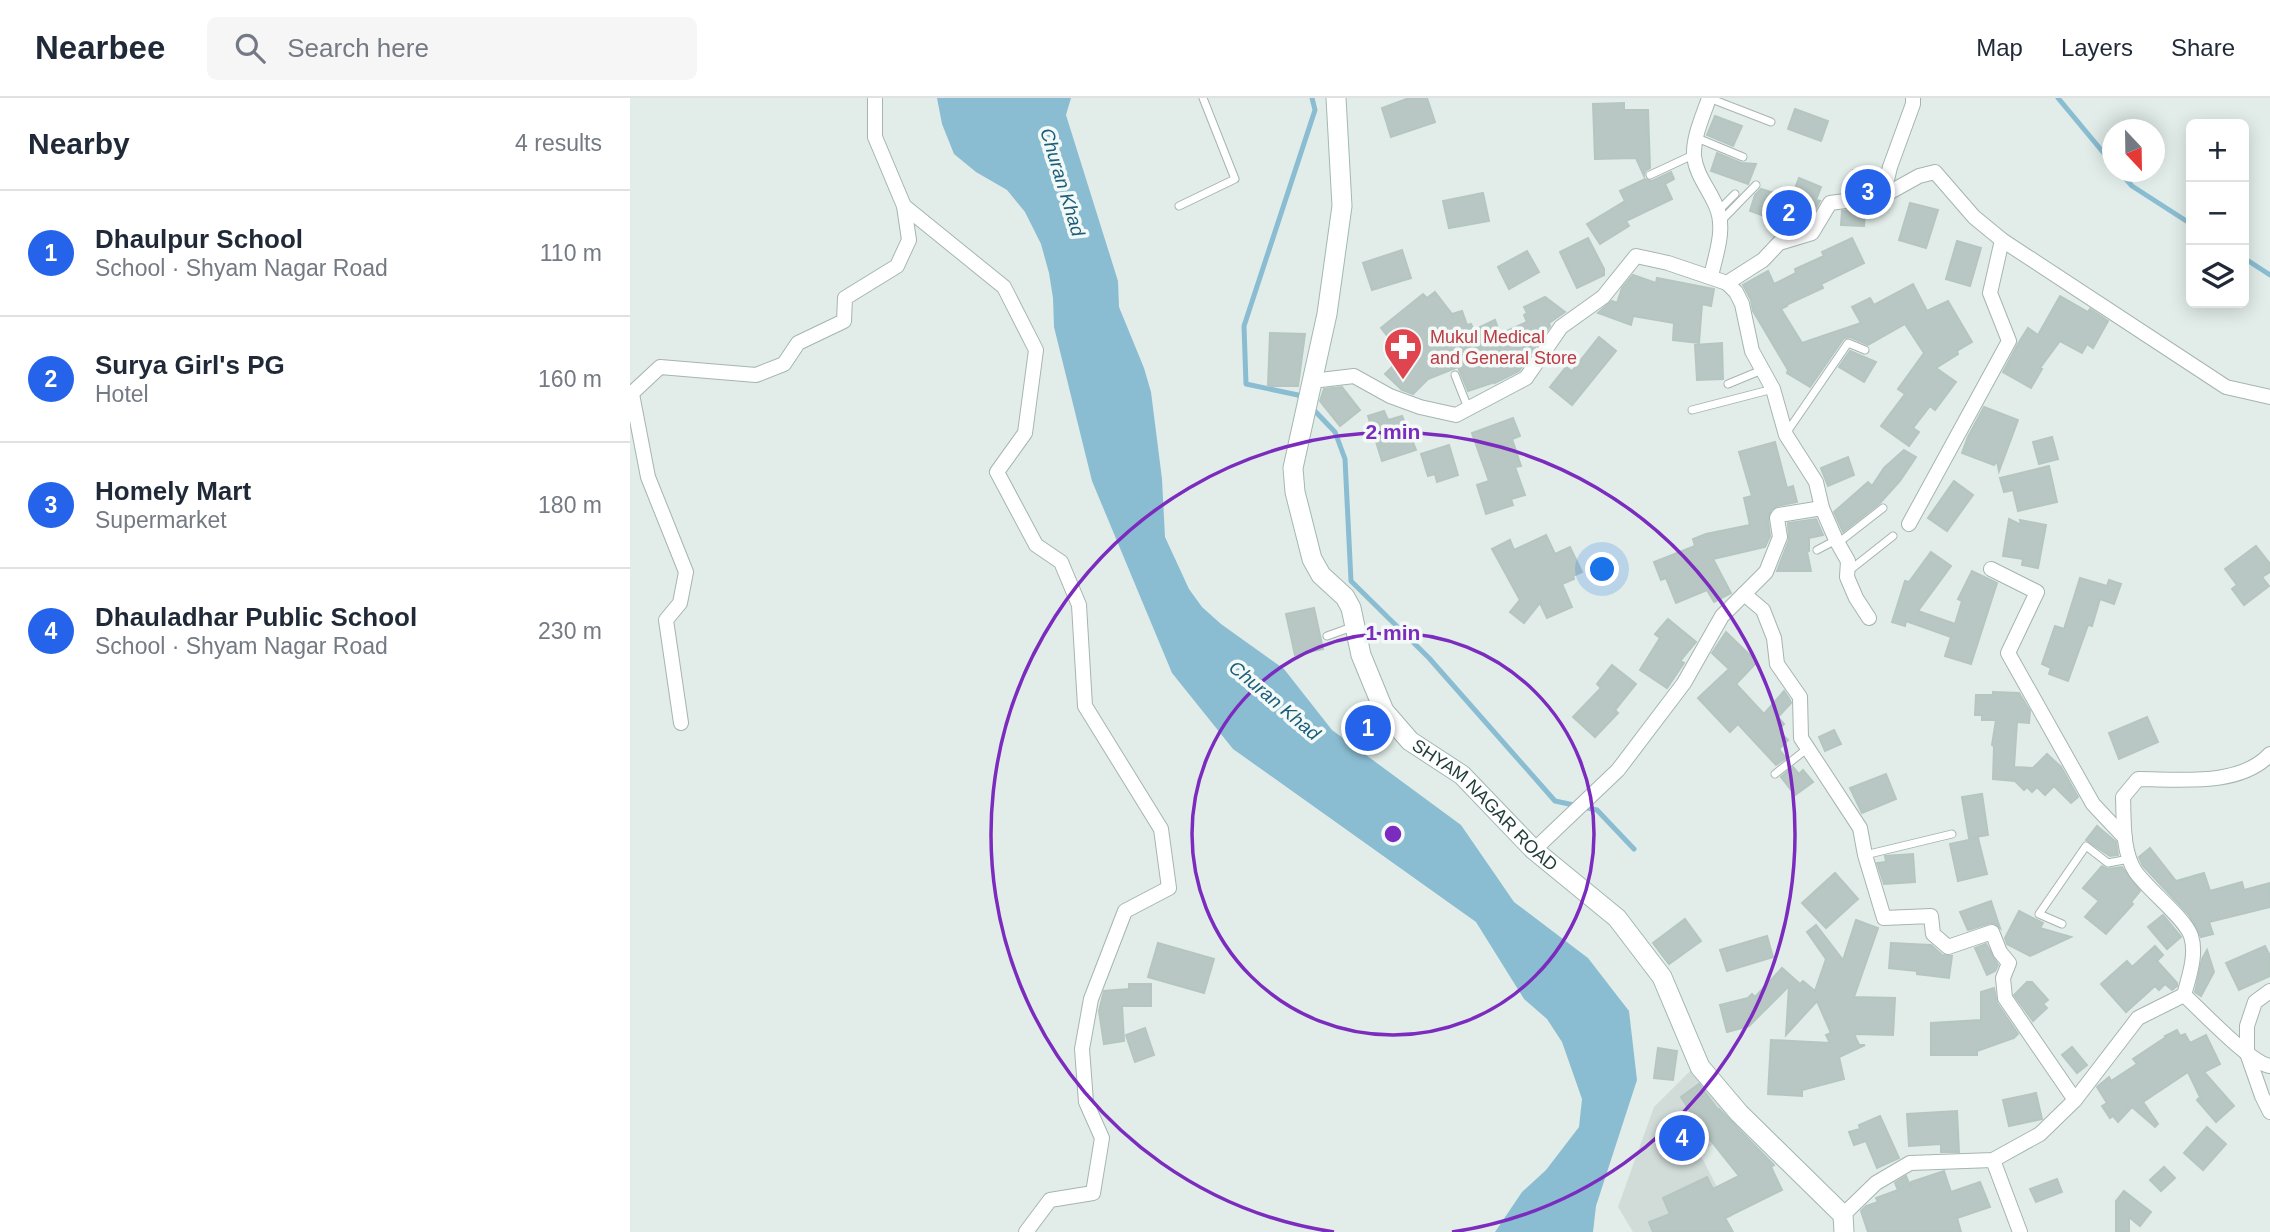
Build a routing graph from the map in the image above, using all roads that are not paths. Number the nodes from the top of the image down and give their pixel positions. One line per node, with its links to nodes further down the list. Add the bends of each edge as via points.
1 (875, 98): 14 (street, via 876,137)
2 (1203, 98): 15 (lane, via 1236,179)
3 (1336, 98): 23 (street, SHYAM NAGAR ROAD, via 1342,206 1328,314)
4 (1709, 98): 6 (lane); 7 (street)
5 (1913, 98): 13 (street)
6 (1771, 122)
7 (1696, 138): 8 (street); 9 (lane)
8 (1694, 154): 10 (lane); 16 (street, via 1696,170)
9 (1743, 157)
10 (1650, 175)
11 (1756, 186): 16 (lane)
12 (1735, 194): 16 (lane)
13 (1882, 196): 17 (street, via 1935,172 1974,217); 19 (street, via 1830,203 1812,233 1779,243 1763,260)
14 (904, 206): 26 (street, via 909,240 897,266 845,298 844,321 798,342 784,363 756,375 660,367); 61 (street, via 1004,287 1036,350 1025,433 997,472 1036,545 1061,562 1079,605 1085,706 1161,829 1169,888 1125,911 1091,999 1082,1049 1086,1102 1102,1138 1093,1193 1050,1200)
15 (1179, 206)
16 (1719, 217): 18 (street)
17 (2002, 240): 27 (street, via 2226,387); 33 (street, via 1990,293 2009,341)
18 (1711, 276): 19 (street); 28 (street, via 1636,256 1603,297 1561,327 1526,378)
19 (1727, 283): 21 (street, via 1742,304 1752,351)
20 (1865, 350): 30 (lane, via 1848,343)
21 (1762, 370): 24 (lane); 25 (street)
22 (1455, 375): 28 (lane)
23 (1312, 381): 28 (street, via 1353,376 1420,407 1456,415); 41 (street, SHYAM NAGAR ROAD, via 1293,468 1295,492 1315,568 1345,597)
24 (1728, 384)
25 (1773, 389): 29 (lane); 30 (street)
26 (631, 394): 43 (street, via 648,477 686,572 680,603 666,620)
27 (2270, 397)
28 (1468, 408)
29 (1692, 410)
30 (1784, 431): 31 (street, via 1816,482)
31 (1822, 508): 35 (street); 39 (street, via 1779,514 1775,553 1766,572)
32 (1883, 508): 35 (lane)
33 (1909, 524)
34 (1893, 536): 38 (lane)
35 (1837, 541): 36 (lane); 38 (street)
36 (1817, 550)
37 (1991, 569): 48 (street, via 2037,592 2008,653 2093,804)
38 (1847, 572): 40 (street)
39 (1744, 594): 44 (street, via 1763,610 1774,638 1777,664 1800,697 1801,738); 49 (street, via 1722,616 1684,683 1618,770)
40 (1869, 618)
41 (1355, 626): 42 (lane); 49 (street, SHYAM NAGAR ROAD, via 1378,700 1396,726 1410,741 1462,775)
42 (1327, 636)
43 (681, 723)
44 (1808, 748): 46 (lane); 50 (street, via 1860,828)
45 (2270, 754): 48 (street, via 2261,764 2217,779 2138,779 2123,797)
46 (1775, 774)
47 (1952, 834): 50 (lane)
48 (2125, 838): 51 (street)
49 (1534, 850): 60 (street, SHYAM NAGAR ROAD, via 1618,918 1662,977 1700,1067)
50 (1865, 855): 57 (street, via 1884,918 1931,916 1933,934 1948,947 1992,932 2008,963 2003,978 2005,998)
51 (2129, 859): 52 (lane, via 2108,863 2086,846 2039,914); 54 (street, via 2191,936 2192,963)
52 (2062, 924)
53 (2270, 991): 55 (street, via 2255,1002 2247,1026)
54 (2184, 995): 55 (street); 57 (street, via 2138,1018)
55 (2247, 1053): 56 (street); 58 (street)
56 (2270, 1066)
57 (2075, 1100): 59 (street, via 2040,1135)
58 (2270, 1111)
59 (1993, 1160): 60 (street, via 1910,1163 1876,1183); 62 (street)
60 (1844, 1223)
61 (1026, 1232)
62 (2020, 1232)

